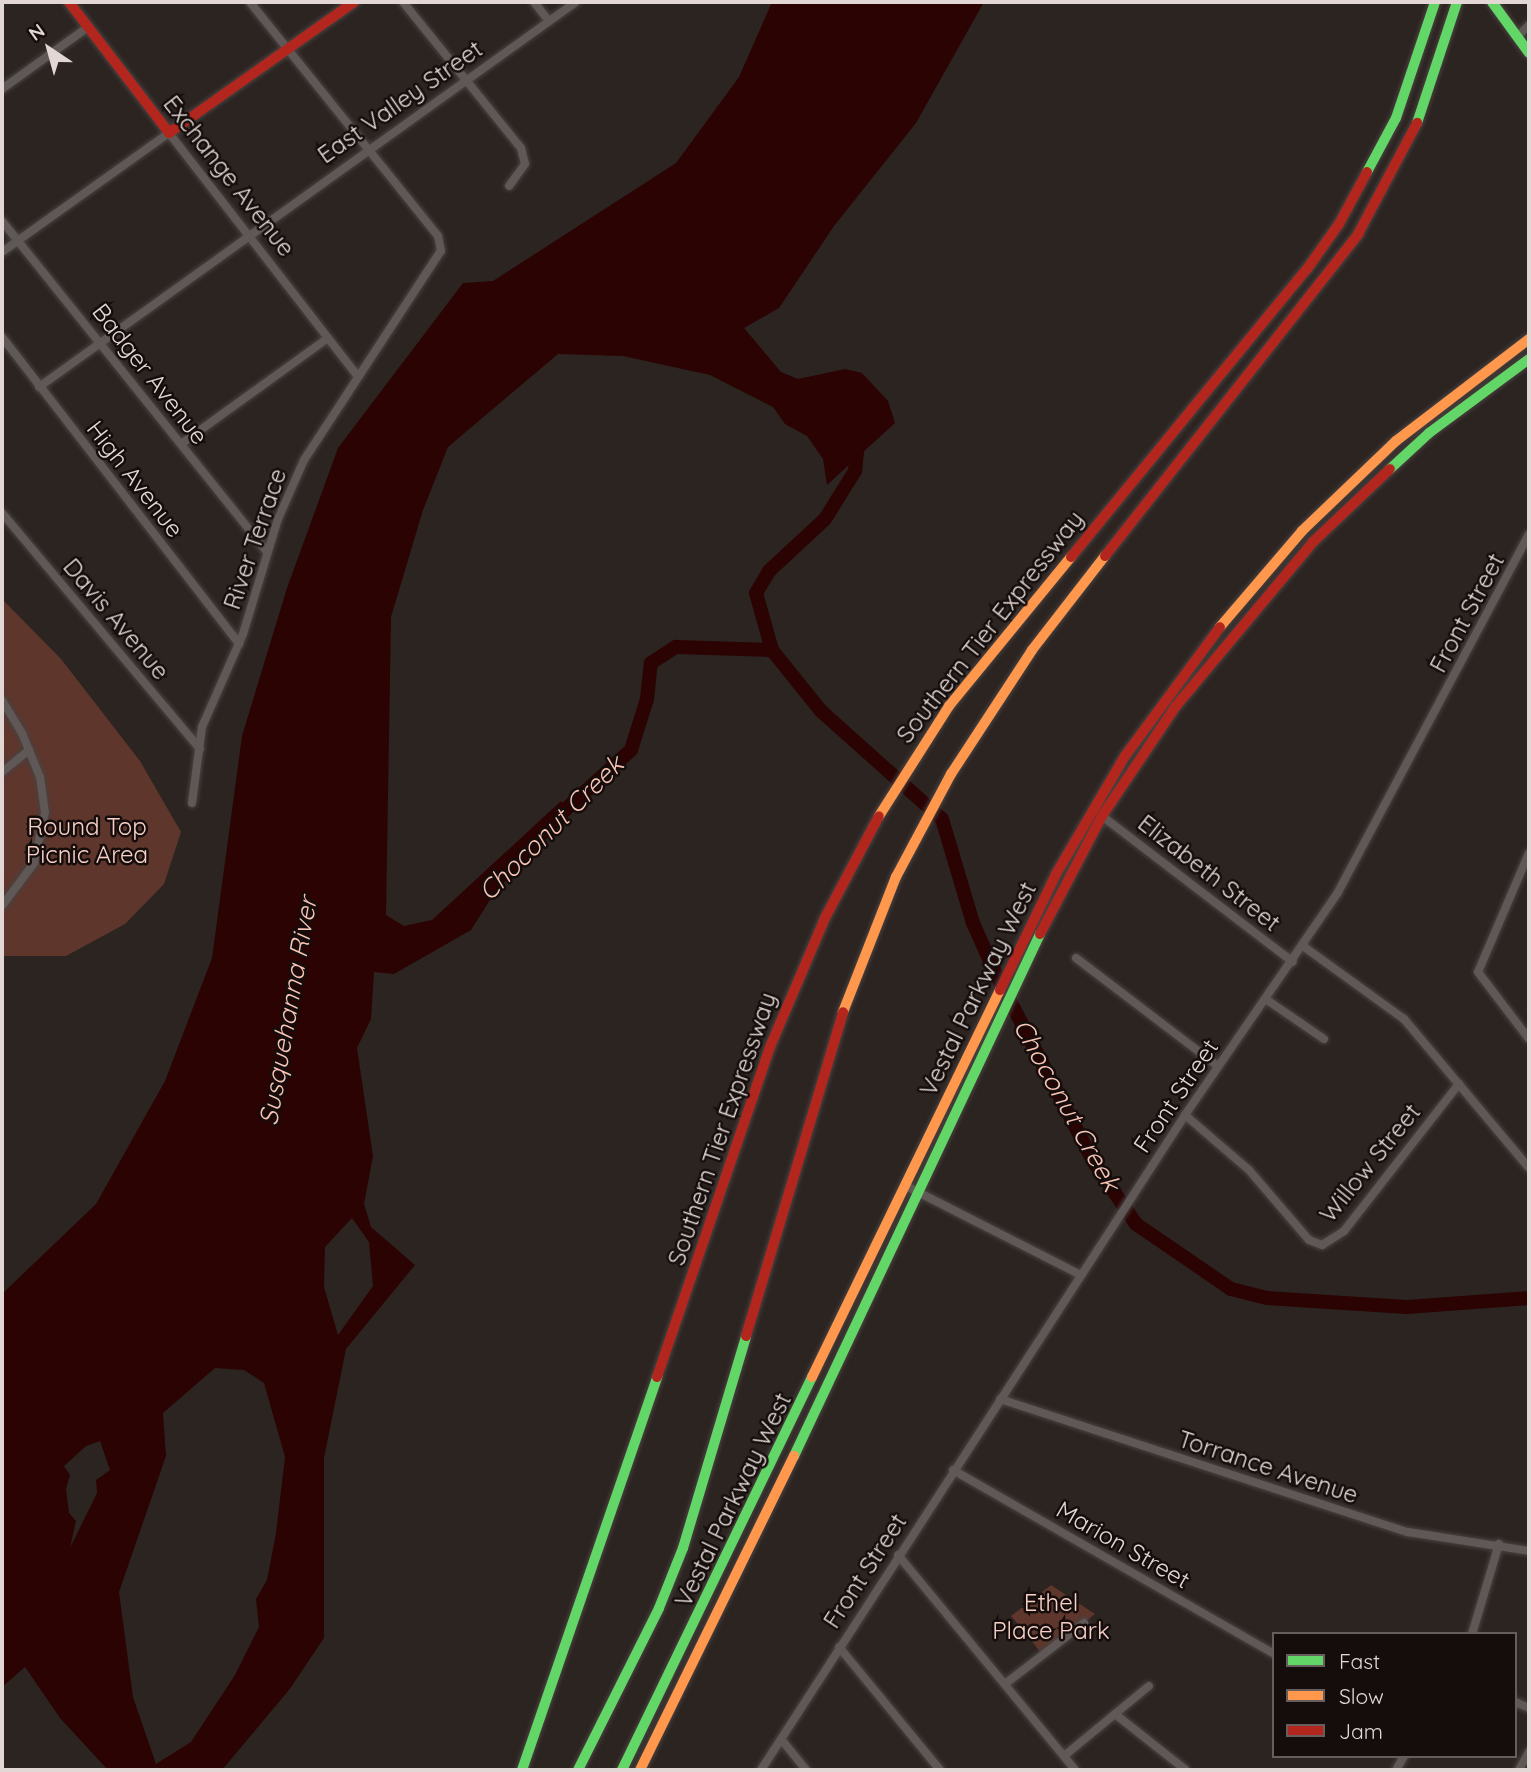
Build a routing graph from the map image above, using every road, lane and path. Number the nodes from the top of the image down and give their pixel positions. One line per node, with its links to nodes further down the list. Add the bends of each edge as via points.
1 (69, 2): 12 (main road, Exchange Avenue)
2 (250, 2): 14 (street)
3 (354, 2): 14 (main road)
4 (404, 2): 16 (street)
5 (534, 2): 10 (street)
6 (576, 2): 10 (street, East Valley Street)
7 (1435, 2): 73 (main road, Southern Tier Expressway, via 1396,118 1339,224 1307,269 1014,623 922,747 873,825 825,918 770,1047)
8 (1457, 2): 74 (main road, Southern Tier Expressway, via 1420,118 1358,234 1032,650 951,774 909,852 847,999 683,1548 659,1608)
9 (1492, 2): 13 (main road)
10 (549, 21): 16 (street, East Valley Street)
11 (1529, 24): 13 (street)
12 (88, 27): 17 (street); 18 (main road, Exchange Avenue)
13 (1517, 37): 15 (main road)
14 (287, 49): 18 (main road); 19 (street)
15 (1529, 53)
16 (466, 80): 19 (street, East Valley Street); 20 (street, via 525,157 522,172)
17 (2, 89)
18 (169, 133): 22 (street, Exchange Avenue); 23 (street)
19 (367, 150): 22 (street, East Valley Street); 30 (street, River Terrace, via 438,236 440,255)
20 (509, 186)
21 (2, 221): 23 (street, Badger Avenue)
22 (248, 235): 26 (street, Exchange Avenue); 28 (street, East Valley Street)
23 (18, 241): 24 (street); 28 (street, Badger Avenue)
24 (2, 252)
25 (2, 337): 31 (street, High Avenue)
26 (328, 338): 30 (street, Exchange Avenue); 32 (street)
27 (1529, 338): 55 (main road, Vestal Parkway West, via 1444,401 1361,472 1244,594 1170,688 1056,874)
28 (100, 341): 31 (street, East Valley Street); 32 (street, Badger Avenue)
29 (1529, 359): 42 (main road, Vestal Parkway West, via 1429,433 1313,542 1176,706)
30 (357, 375): 35 (street, River Terrace, via 303,460)
31 (39, 387): 36 (street, High Avenue)
32 (180, 443): 35 (street, Badger Avenue)
33 (2, 513): 39 (street, Davis Avenue)
34 (1529, 535): 45 (street, Front Street, via 1400,780)
35 (267, 552): 36 (street, River Terrace)
36 (239, 644): 39 (street, River Terrace, via 202,727)
37 (2, 700): 38 (street)
38 (29, 750): 40 (street); 44 (street, via 44,799 39,849 28,875)
39 (200, 750): 41 (street, River Terrace)
40 (2, 772)
41 (192, 803)
42 (1102, 816): 47 (street, Elizabeth Street); 56 (main road, Vestal Parkway West, via 1015,985)
43 (1529, 855): 50 (street, via 1478,965 1485,986)
44 (2, 906)
45 (1303, 946): 47 (street, Front Street); 52 (street, Elizabeth Street, via 1391,1007)
46 (1076, 958): 51 (street)
47 (1293, 962): 48 (street, Front Street)
48 (1267, 999): 49 (street); 51 (street, Front Street)
49 (1324, 1039)
50 (1529, 1039)
51 (1218, 1066): 53 (street, Front Street)
52 (1459, 1084): 53 (street, Willow Street, via 1344,1231 1322,1245 1299,1231 1249,1170); 54 (street, Elizabeth Street)
53 (1185, 1115): 57 (street, Front Street)
54 (1529, 1168)
55 (906, 1186): 56 (street); 75 (main road, Vestal Parkway West)
56 (920, 1192): 57 (street); 76 (main road, Vestal Parkway West)
57 (1081, 1275): 58 (street, Front Street)
58 (1000, 1399): 59 (street, Front Street); 60 (street, Torrance Avenue, via 1408,1532)
59 (953, 1470): 62 (street, Front Street); 66 (street, Marion Street)
60 (1499, 1544): 61 (street, Torrance Avenue); 64 (street)
61 (1529, 1551)
62 (898, 1555): 65 (street, Front Street); 67 (street)
63 (1084, 1623): 67 (street)
64 (1473, 1632)
65 (839, 1647): 70 (street, Front Street); 79 (street)
66 (1272, 1653)
67 (1005, 1684): 72 (street)
68 (1149, 1686): 69 (street)
69 (1115, 1714): 72 (street); 81 (street)
70 (781, 1739): 77 (street, Front Street); 78 (street)
71 (1529, 1752): 82 (street)
72 (1064, 1756): 80 (street)
73 (522, 1770)
74 (578, 1770)
75 (622, 1770)
76 (640, 1770)
77 (761, 1770)
78 (806, 1770)
79 (940, 1770)
80 (1076, 1770)
81 (1186, 1770)
82 (1519, 1770)

